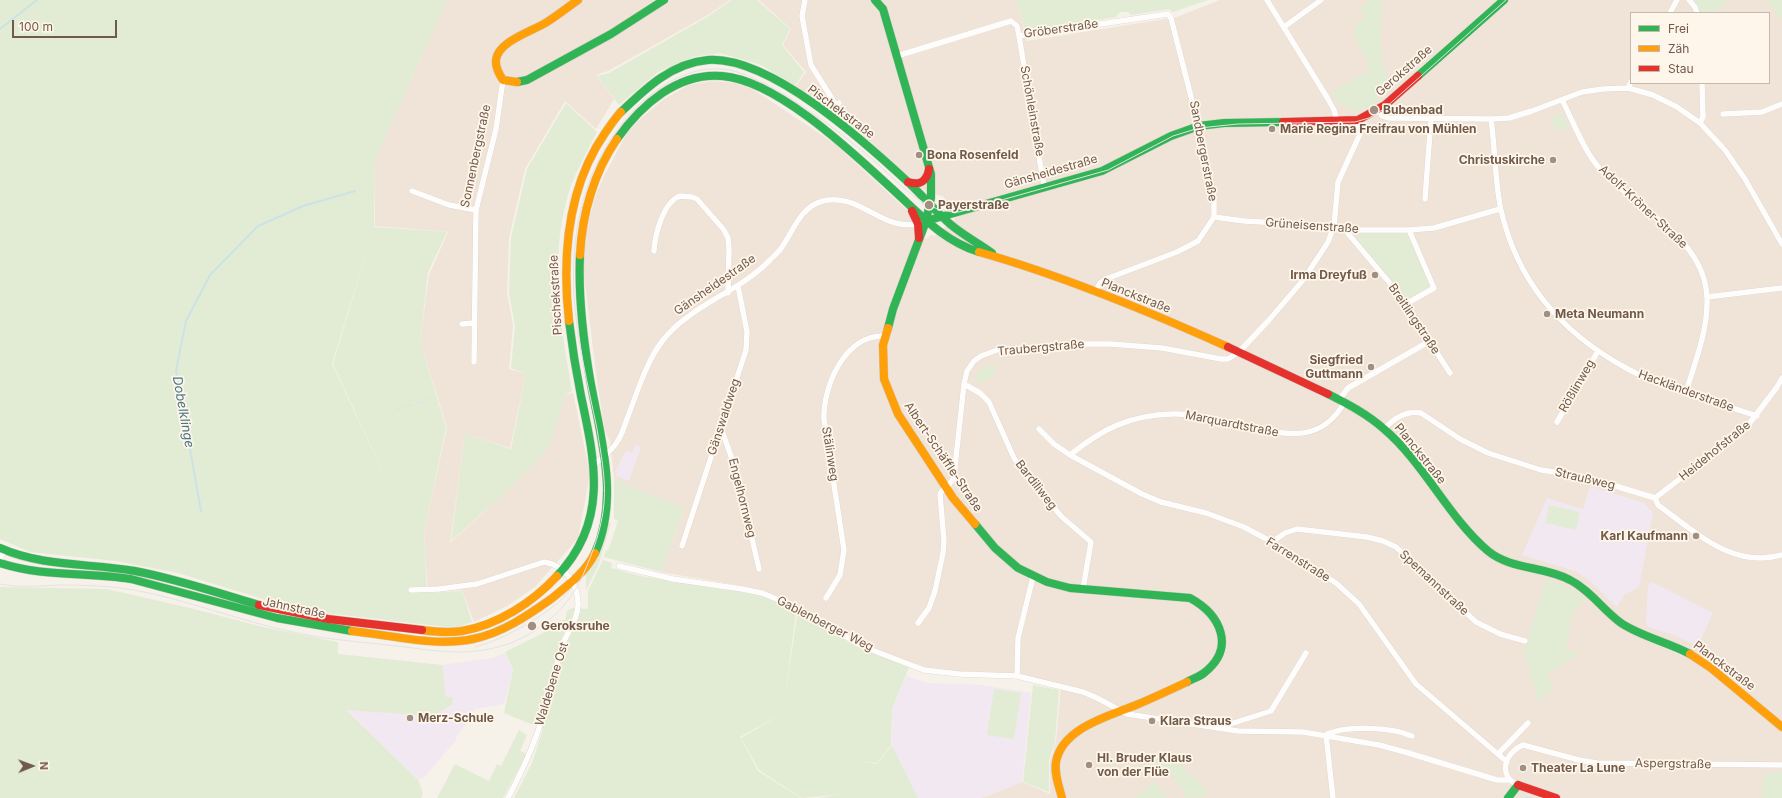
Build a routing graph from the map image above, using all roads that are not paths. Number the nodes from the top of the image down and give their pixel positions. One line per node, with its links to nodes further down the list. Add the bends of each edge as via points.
1 (578, 0): 16 (main road, via 545,24 504,45 497,61 498,72)
2 (664, 0): 16 (main road, via 611,34 533,77 515,83)
3 (805, 0): 20 (street, via 802,16 811,65 836,105)
4 (875, 0): 15 (main road, via 883,8)
5 (1268, 0): 13 (street)
6 (1321, 0): 13 (street)
7 (1504, 0): 22 (main road, Gerokstraße)
8 (1677, 0): 10 (street)
9 (1689, 0): 11 (street)
10 (1671, 12)
11 (1697, 12)
12 (1168, 14): 14 (street, Gröberstraße); 29 (street, Sandbergerstraße, via 1181,52)
13 (1284, 27): 27 (street, via 1334,110)
14 (1019, 36): 15 (street, Gröberstraße, via 1017,26 1011,21); 32 (street, Schönleinstraße)
15 (897, 56): 30 (main road)
16 (504, 80): 39 (street, Sonnenbergstraße, via 496,129)
17 (1702, 84): 28 (street, via 1704,117)
18 (1630, 85): 19 (street, via 1582,92); 28 (street, via 1677,107)
19 (1562, 100): 25 (street, via 1509,118); 57 (street, Adolf-Kröner-Straße, via 1589,153 1601,169 1690,250 1699,268)
20 (840, 103)
21 (1782, 104): 23 (street, via 1762,112)
22 (1378, 110): 24 (street, via 1382,116 1388,118); 26 (main road, Gerokstraße)
23 (1723, 114)
24 (1431, 119): 25 (street); 34 (street)
25 (1492, 119): 38 (street, Hackländerstraße)
26 (1358, 120): 27 (main road, Gänsheidestraße); 45 (street, via 1360,134 1338,182)
27 (1337, 121): 29 (main road, Gänsheidestraße, via 1224,123)
28 (1700, 123): 50 (street, via 1725,150 1745,178)
29 (1199, 126): 32 (main road, Gänsheidestraße, via 1171,136 1102,171); 41 (street, Sandbergerstraße, via 1214,197)
30 (928, 160): 31 (main road, via 929,173 925,180 918,184); 36 (main road, via 931,174)
31 (908, 182): 36 (main road, Pischekstraße); 78 (main road, Pischekstraße, via 868,146 824,112 775,80 738,62 713,59 683,65 668,72 639,93 611,123 588,161 573,203 566,243 568,318)
32 (1044, 186): 37 (main road, Gänsheidestraße)
33 (412, 191): 39 (street, via 449,205)
34 (1425, 199)
35 (906, 202): 42 (main road, Pischekstraße); 43 (main road); 76 (main road, Pischekstraße, via 830,133 776,97 745,81 716,76 691,79 669,89 647,105 622,131 600,168 586,207 579,244 578,280 582,321)
36 (930, 204): 37 (main road, via 948,210); 40 (main road, Pischekstraße); 42 (main road)
37 (967, 209): 40 (main road, Gänsheidestraße)
38 (1500, 209): 47 (street, Grüneisenstraße, via 1434,228); 63 (street, Hackländerstraße, via 1519,262 1535,291 1555,315)
39 (476, 210): 60 (street, Sonnenbergstraße)
40 (942, 216): 42 (main road, Gänsheidestraße); 52 (main road, Planckstraße, via 962,234)
41 (1214, 217): 45 (street, Grüneisenstraße); 55 (street, Sandbergerstraße, via 1198,241 1177,252 1106,279)
42 (926, 221): 43 (street, Gänsheidestraße); 49 (main road, Albert-Schäffle-Straße); 52 (main road, Planckstraße, via 962,246)
43 (918, 224): 44 (street, Gänsheidestraße); 48 (main road)
44 (908, 225): 48 (street, via 915,228); 53 (street, Gänsheidestraße, via 889,222 856,203 839,199 822,202 805,210 782,248 757,273)
45 (1334, 226): 46 (street, Grüneisenstraße); 64 (street, via 1328,242 1304,279)
46 (1345, 230): 47 (street, Grüneisenstraße); 58 (street, Breitlingstraße)
47 (1410, 230): 58 (street, via 1434,288)
48 (919, 234): 49 (main road)
49 (919, 243): 61 (main road, Albert-Schäffle-Straße)
50 (1782, 244)
51 (654, 251): 56 (street, via 656,233 669,205 680,196 697,199 728,238)
52 (998, 256): 55 (main road, Planckstraße)
53 (738, 286): 56 (street, Gänsheidestraße); 73 (street, Gänswaldweg, via 747,342 744,359)
54 (1782, 288): 57 (street)
55 (1095, 292): 64 (main road, Planckstraße)
56 (728, 293): 76 (street, Gänsheidestraße, via 694,314 663,340 648,367 618,440)
57 (1707, 297): 69 (street, Adolf-Kröner-Straße, via 1706,324)
58 (1406, 304): 62 (street, Breitlingstraße)
59 (462, 324): 60 (street)
60 (475, 324): 65 (street, Sonnenbergstraße)
61 (885, 336): 79 (main road, Albert-Schäffle-Straße, via 883,366 892,402); 94 (street, Stälinweg, via 870,337 858,344 841,362 827,391 824,419 844,555 840,575)
62 (1430, 341): 66 (street, Breitlingstraße); 70 (street, Marquardtstraße, via 1348,388)
63 (1598, 351): 69 (street, Hackländerstraße, via 1626,368); 72 (street, Rößlinweg)
64 (1239, 352): 68 (street, Traubergstraße, via 1228,359 1221,359 1162,348 1110,344 997,350 974,361 967,371); 70 (main road, Planckstraße)
65 (474, 362)
66 (1450, 373)
67 (1782, 378): 71 (street, Heidehofstraße)
68 (964, 384): 79 (street, Traubergstraße, via 954,476 952,484); 92 (street, Bardiliweg, via 985,397 1014,458 1036,488 1062,517 1091,542)
69 (1686, 392): 71 (street, Hackländerstraße)
70 (1341, 402): 75 (main road, Planckstraße, via 1365,414); 77 (street, Marquardtstraße, via 1329,423 1313,431 1294,435 1196,415 1146,416 1104,430)
71 (1757, 416): 80 (street, Heidehofstraße, via 1746,428)
72 (1557, 422)
73 (721, 428): 82 (street, Gänswaldweg); 88 (street, Engelhornweg, via 737,473)
74 (1039, 429): 77 (street, Farrenstraße)
75 (1384, 429): 80 (street, Straußweg, via 1396,418 1414,412 1421,413 1460,439 1488,453 1541,470 1586,477); 101 (main road, Planckstraße, via 1400,444 1461,524 1489,552 1502,559 1546,570 1574,581 1622,624 1635,632 1694,656)
76 (604, 455): 78 (street, Gänsheidestraße); 91 (main road, Pischekstraße, via 608,494 603,530 593,556)
77 (1070, 455): 81 (street, Farrenstraße, via 1151,498 1228,521)
78 (594, 465): 89 (main road, Pischekstraße, via 594,498 589,522 575,555)
79 (946, 488): 90 (main road, Albert-Schäffle-Straße, via 995,548 1009,562); 95 (street, Traubergstraße, via 940,498 944,541 937,583 929,608)
80 (1655, 498): 84 (street, via 1658,505 1718,548 1739,557 1754,559)
81 (1272, 542): 96 (street, Spemannstraße, via 1285,532 1297,529 1383,541 1396,548 1476,622 1500,634); 105 (street, Farrenstraße, via 1336,583 1354,598 1416,684)
82 (682, 546)
83 (2, 550): 85 (street); 89 (main road, Jahnstraße, via 38,560 98,565 140,572 303,615 448,633 479,628 495,621 535,596)
84 (1782, 555)
85 (0, 558)
86 (0, 563): 91 (main road, Jahnstraße, via 38,573 138,580 291,621 438,641 467,640 506,628 538,609)
87 (619, 566): 98 (street, Gablenberger Weg, via 673,579 762,593 791,605 864,647 924,670 952,674)
88 (759, 568)
89 (563, 570): 91 (street, Waldebene Ost); 93 (street, via 544,562 469,586)
90 (1033, 577): 92 (main road, Albert-Schäffle-Straße, via 1058,586); 98 (street, via 1018,638)
91 (572, 581): 110 (street, Waldebene Ost, via 576,590 578,610 562,647 539,728)
92 (1083, 589): 99 (main road, Albert-Schäffle-Straße, via 1190,598 1212,612 1220,628 1222,643 1210,668 1195,678)
93 (411, 590)
94 (826, 598)
95 (918, 623)
96 (1525, 641)
97 (1306, 653): 102 (street, via 1271,711)
98 (1017, 676): 99 (street, Gablenberger Weg, via 1082,692)
99 (1121, 710): 102 (street, Gablenberger Weg, via 1138,716); 111 (main road, Albert-Schäffle-Straße, via 1077,730 1069,737 1058,756 1056,779)
100 (1528, 723): 105 (street)
101 (1782, 727)
102 (1221, 728): 103 (street, Gablenberger Weg, via 1238,731 1303,732)
103 (1326, 736): 104 (street, via 1339,730 1388,729); 108 (street, Gablenberger Weg, via 1405,752 1497,780); 112 (street)
104 (1412, 736)
105 (1498, 754): 106 (street, Farrenstraße)
106 (1506, 761): 107 (street, Aspergstraße, via 1510,754 1524,745 1573,759 1598,763); 108 (street)
107 (1782, 765)
108 (1509, 780): 109 (street)
109 (1518, 785): 113 (main road); 114 (main road); 115 (main road)
110 (508, 798)
111 (1062, 798)
112 (1333, 798)
113 (1508, 798)
114 (1512, 798)
115 (1556, 798)

